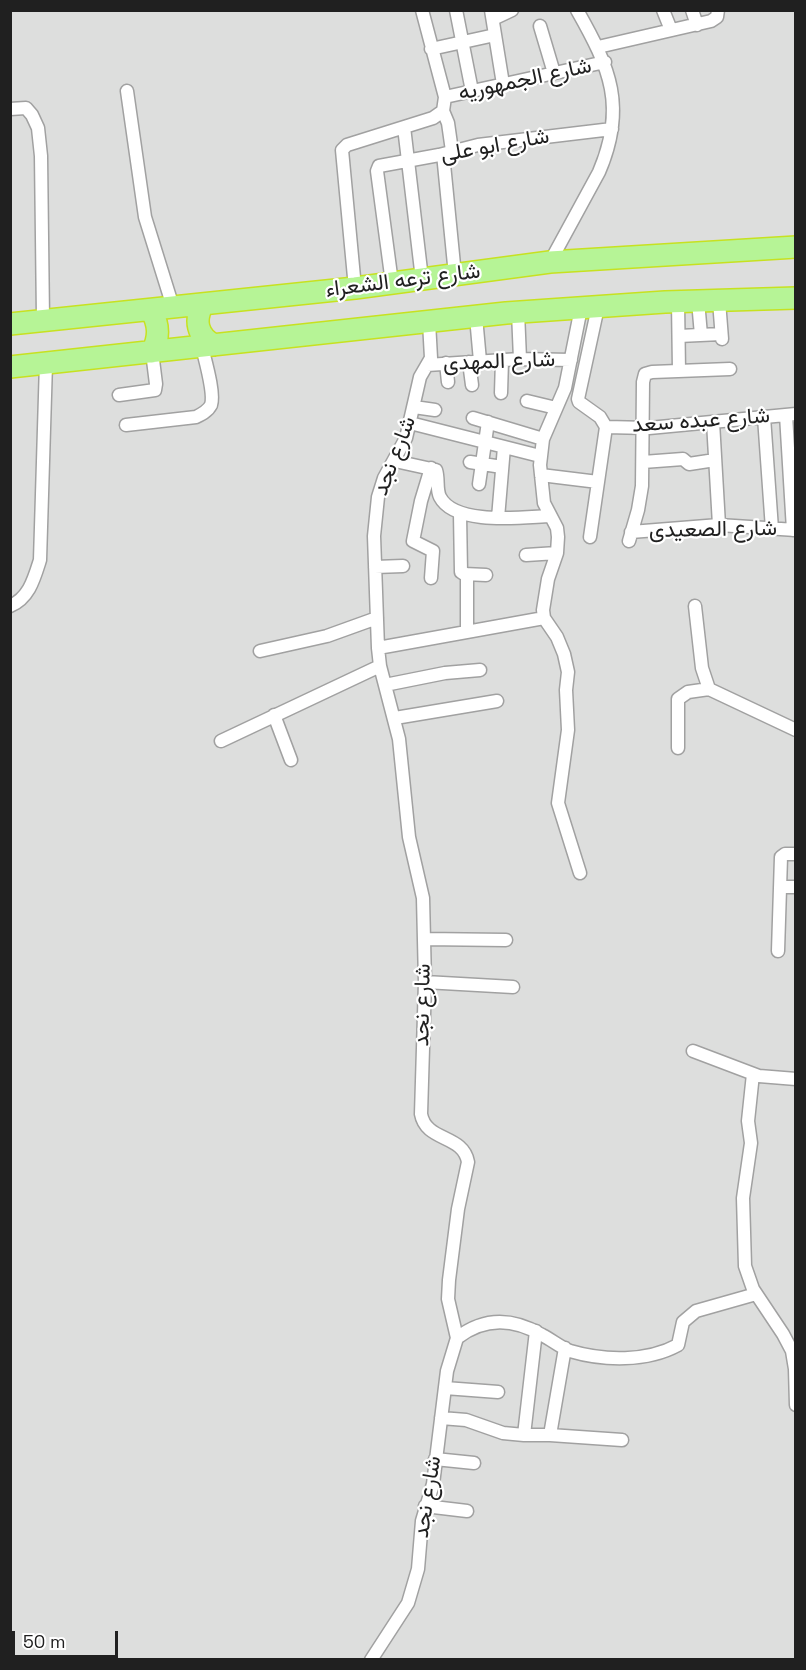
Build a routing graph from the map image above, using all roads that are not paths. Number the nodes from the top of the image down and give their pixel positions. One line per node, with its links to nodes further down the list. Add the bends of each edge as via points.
1 (422, 10): 15 (street)
2 (456, 10): 13 (street)
3 (512, 10): 8 (street)
4 (577, 10): 14 (street)
5 (663, 10): 11 (street)
6 (692, 10): 9 (street)
7 (718, 10): 9 (street, via 714,20)
8 (492, 15): 12 (street)
9 (697, 25): 11 (street)
10 (540, 26): 17 (street)
11 (670, 30): 14 (street)
12 (495, 35): 13 (street); 18 (street)
13 (463, 42): 15 (street); 19 (street)
14 (598, 46): 16 (street)
15 (431, 50): 21 (street)
16 (604, 62): 17 (street, شارع الجمهوريه); 25 (street, via 612,95)
17 (555, 73): 18 (street, شارع الجمهوريه)
18 (503, 84): 19 (street, شارع الجمهوريه)
19 (472, 91): 21 (street, شارع الجمهوريه)
20 (127, 92): 37 (street, via 145,218)
21 (445, 97): 23 (street)
22 (10, 109): 42 (street, via 26,108 38,128 44,236)
23 (443, 111): 24 (street); 26 (street, via 448,123)
24 (404, 127): 27 (street); 33 (street, via 342,150)
25 (612, 129): 26 (street, شارع ابو على); 29 (street, via 599,172)
26 (448, 152): 27 (street, شارع ابو على); 30 (street)
27 (408, 161): 31 (street); 32 (street, شارع ابو على, via 378,167)
28 (795, 247): 29 (highway, شارع ترعه الشعراء)
29 (550, 262): 30 (highway, شارع ترعه الشعراء)
30 (455, 275): 31 (highway, شارع ترعه الشعراء)
31 (422, 279): 32 (highway, شارع ترعه الشعراء)
32 (392, 283): 33 (highway, شارع ترعه الشعراء)
33 (355, 288): 36 (highway, شارع ترعه الشعراء)
34 (795, 298): 35 (highway, شارع ترعه الشعراء)
35 (699, 301): 38 (highway, شارع ترعه الشعراء); 45 (street); 45 (street, via 722,336); 46 (street)
36 (203, 304): 37 (highway, شارع ترعه الشعراء); 47 (highway, via 197,319)
37 (173, 307): 39 (highway, شارع ترعه الشعراء)
38 (590, 307): 40 (highway, شارع ترعه الشعراء); 51 (street); 74 (street, via 578,399)
39 (151, 310): 42 (highway, شارع ترعه الشعراء); 48 (highway, via 158,335)
40 (518, 312): 41 (highway, شارع ترعه الشعراء); 49 (street)
41 (476, 317): 43 (highway, شارع ترعه الشعراء); 52 (street)
42 (43, 319): 44 (highway, شارع ترعه الشعراء)
43 (429, 322): 47 (highway, شارع ترعه الشعراء); 55 (street, شارع نجد, via 431,353)
44 (10, 324)
45 (701, 335): 46 (street)
46 (679, 336): 58 (street)
47 (208, 346): 48 (highway, شارع ترعه الشعراء); 73 (street, via 211,397 206,411 196,417)
48 (152, 352): 53 (highway, شارع ترعه الشعراء); 62 (street, via 155,390)
49 (520, 359): 50 (street, شارع المهدى); 51 (street, شارع المهدى)
50 (502, 360): 52 (street, شارع المهدى); 61 (street)
51 (571, 360): 65 (street)
52 (475, 362): 54 (street, شارع المهدى); 60 (street)
53 (46, 363): 56 (highway, شارع ترعه الشعراء); 105 (street, via 40,560 32,585 20,602)
54 (446, 363): 55 (street, شارع المهدى); 59 (street)
55 (427, 365): 64 (street, شارع نجد, via 420,377)
56 (10, 367)
57 (730, 369): 58 (street)
58 (679, 371): 75 (street, via 645,374)
59 (448, 382)
60 (472, 385)
61 (501, 393)
62 (119, 395)
63 (527, 401): 65 (street)
64 (414, 407): 66 (street); 72 (street, شارع نجد)
65 (556, 408): 76 (street)
66 (435, 410)
67 (791, 414): 68 (street, شارع عبده سعد); 86 (street)
68 (764, 417): 71 (street, شارع عبده سعد); 95 (street)
69 (473, 418): 70 (street)
70 (488, 422): 76 (street); 77 (street)
71 (712, 422): 75 (street, شارع عبده سعد); 80 (street)
72 (410, 423): 77 (street); 81 (street, شارع نجد)
73 (126, 425)
74 (606, 427): 75 (street, شارع عبده سعد); 88 (street)
75 (643, 427): 82 (street)
76 (543, 439): 79 (street)
77 (484, 442): 78 (street); 83 (street)
78 (504, 447): 79 (street); 84 (street)
79 (540, 456): 87 (street)
80 (715, 460): 82 (street, via 689,464 682,459); 94 (street)
81 (395, 461): 85 (street); 101 (street, شارع نجد, via 378,497)
82 (643, 462): 94 (street, شارع الصعيدى, via 641,494 630,536)
83 (476, 463): 84 (street); 89 (street)
84 (502, 467): 93 (street)
85 (431, 468): 91 (street, via 437,472 442,500); 104 (street, via 413,538 416,544 433,551)
86 (793, 472): 90 (street)
87 (541, 475): 88 (street); 92 (street, via 544,503)
88 (598, 482): 97 (street)
89 (479, 484)
90 (794, 497): 96 (street)
91 (460, 514): 93 (street); 102 (street, via 461,570)
92 (550, 516): 93 (street); 98 (street, via 557,528)
93 (498, 518)
94 (719, 525): 95 (street, شارع الصعيدى)
95 (772, 529): 96 (street, شارع الصعيدى)
96 (794, 530)
97 (590, 537)
98 (557, 554): 99 (street); 108 (street, via 543,603)
99 (526, 555)
100 (403, 566): 101 (street)
101 (375, 567): 107 (street, شارع نجد)
102 (467, 574): 103 (street); 109 (street)
103 (486, 575)
104 (431, 578)
105 (10, 606)
106 (695, 606): 115 (street, via 702,668)
107 (377, 618): 110 (street, شارع نجد); 111 (street, via 327,636)
108 (544, 618): 109 (street); 124 (street, via 567,663 568,730 558,803)
109 (467, 631): 110 (street)
110 (378, 648): 112 (street, شارع نجد)
111 (260, 651)
112 (380, 666): 114 (street, شارع نجد); 117 (street)
113 (480, 670): 114 (street)
114 (385, 685): 118 (street, شارع نجد)
115 (709, 689): 119 (street); 121 (street, via 688,692 678,699)
116 (496, 701): 118 (street)
117 (274, 716): 120 (street); 122 (street)
118 (395, 718): 127 (street, شارع نجد, via 410,843 423,898)
119 (795, 730)
120 (221, 741)
121 (678, 748)
122 (291, 760)
123 (795, 854): 125 (street, via 781,857)
124 (580, 873)
125 (781, 887): 126 (street); 129 (street)
126 (795, 887)
127 (424, 939): 128 (street); 130 (street, شارع نجد)
128 (506, 940)
129 (778, 951)
130 (425, 982): 131 (street); 137 (street, شارع نجد, via 422,1121 429,1130 459,1145 468,1162 449,1269 448,1299)
131 (513, 987)
132 (693, 1051): 133 (street)
133 (753, 1074): 134 (street); 135 (street, via 743,1216 745,1266)
134 (795, 1079)
135 (756, 1294): 138 (street, via 696,1311 683,1323 678,1345 650,1355 612,1357); 141 (street, via 792,1351)
136 (536, 1331): 137 (street, via 517,1324 486,1323); 138 (street); 144 (street)
137 (457, 1338): 139 (street, شارع نجد)
138 (565, 1348): 143 (street)
139 (445, 1388): 140 (street); 142 (street, شارع نجد)
140 (498, 1392)
141 (795, 1405)
142 (441, 1418): 144 (street, via 466,1420 503,1433); 146 (street, شارع نجد)
143 (550, 1434): 144 (street); 145 (street)
144 (524, 1435)
145 (622, 1440)
146 (435, 1459): 147 (street); 148 (street, شارع نجد, via 433,1484)
147 (474, 1463)
148 (425, 1506): 149 (street); 150 (street, شارع نجد, via 412,1592)
149 (467, 1511)
150 (371, 1659)

